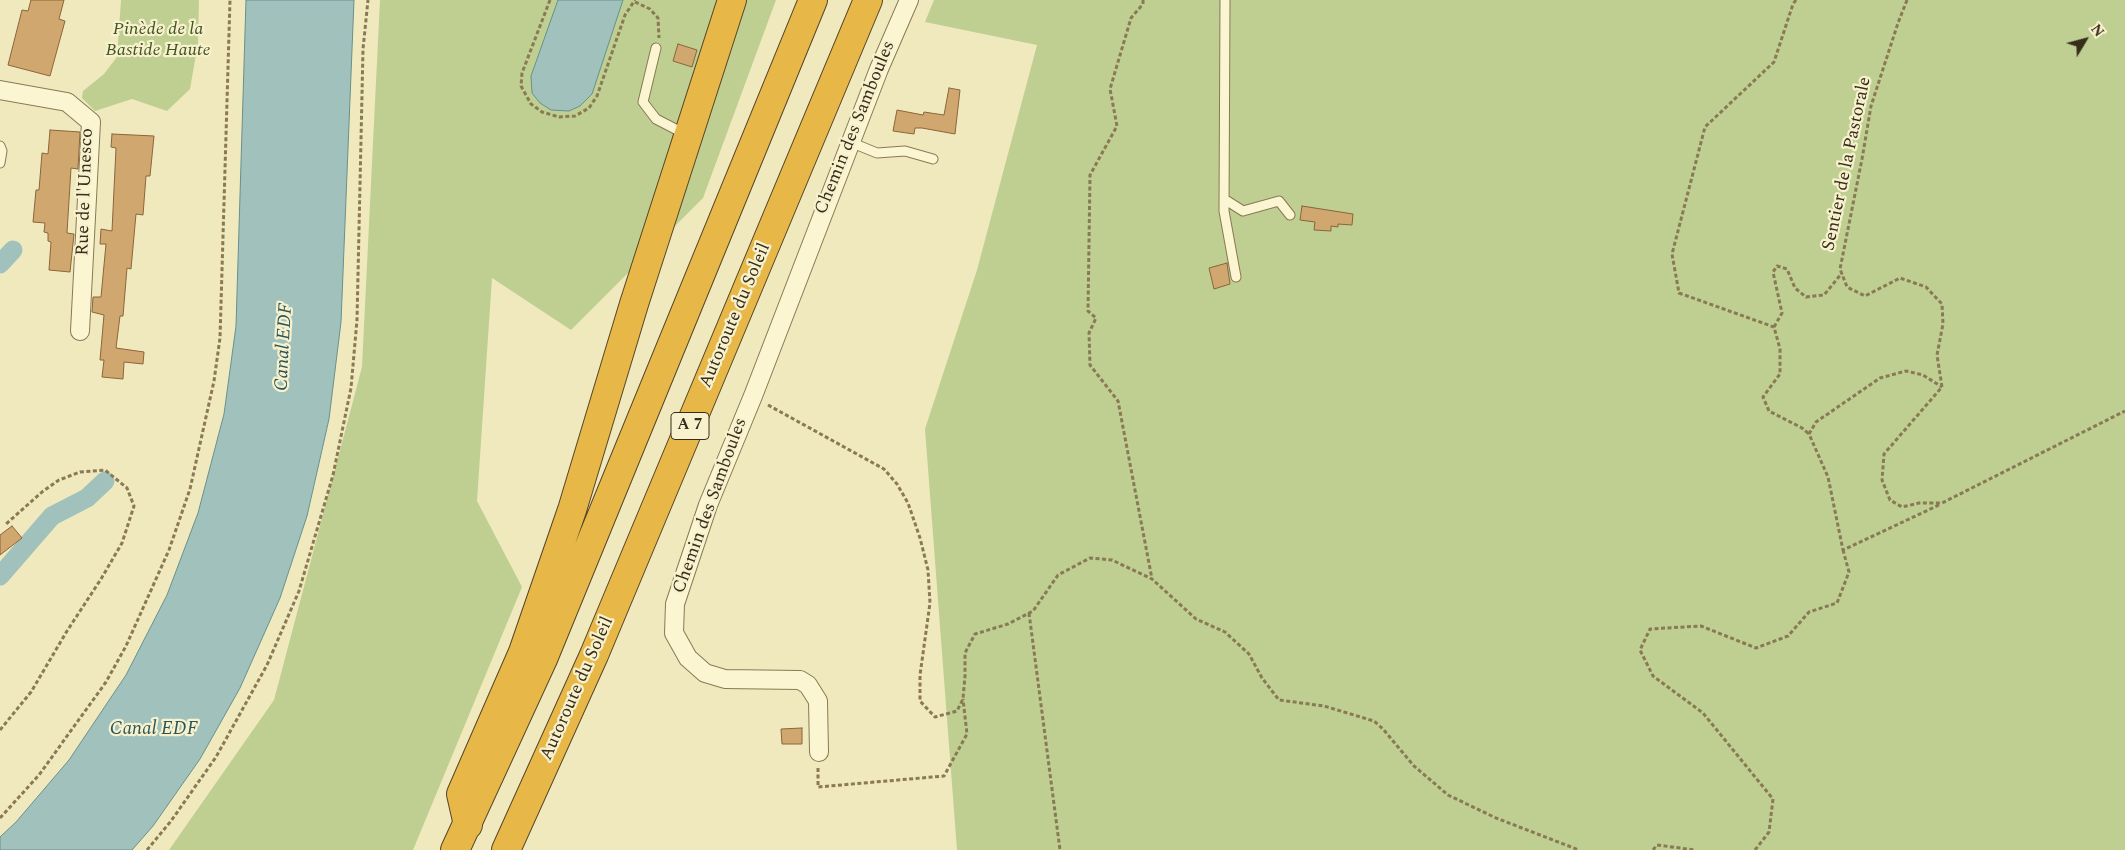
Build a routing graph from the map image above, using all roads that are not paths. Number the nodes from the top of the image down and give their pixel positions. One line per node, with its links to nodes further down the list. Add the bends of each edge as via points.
1 (732, 0): 8 (highway)
2 (813, 0): 18 (highway, A 7, via 543,659)
3 (868, 0): 20 (highway, Autoroute du Soleil / A 7, via 594,655)
4 (909, 0): 9 (street, Chemin des Samboules)
5 (1225, 0): 13 (lane)
6 (656, 48): 8 (lane, via 643,102 656,119)
7 (0, 90): 16 (street, Rue de l'Unesco, via 67,102 91,122)
8 (689, 137): 18 (highway, via 572,510 523,652 461,794)
9 (850, 142): 11 (lane, via 877,153 905,151); 17 (street, Chemin des Samboules, via 708,505 675,604 674,633 688,658 705,673 725,679 800,680 808,686 818,701)
10 (0, 146): 12 (lane)
11 (933, 159)
12 (0, 163)
13 (1224, 199): 14 (lane, via 1243,211 1279,201); 15 (lane)
14 (1290, 215)
15 (1236, 277)
16 (80, 331)
17 (819, 752)
18 (468, 825): 19 (highway, A 7)
19 (455, 850)
20 (506, 850)

